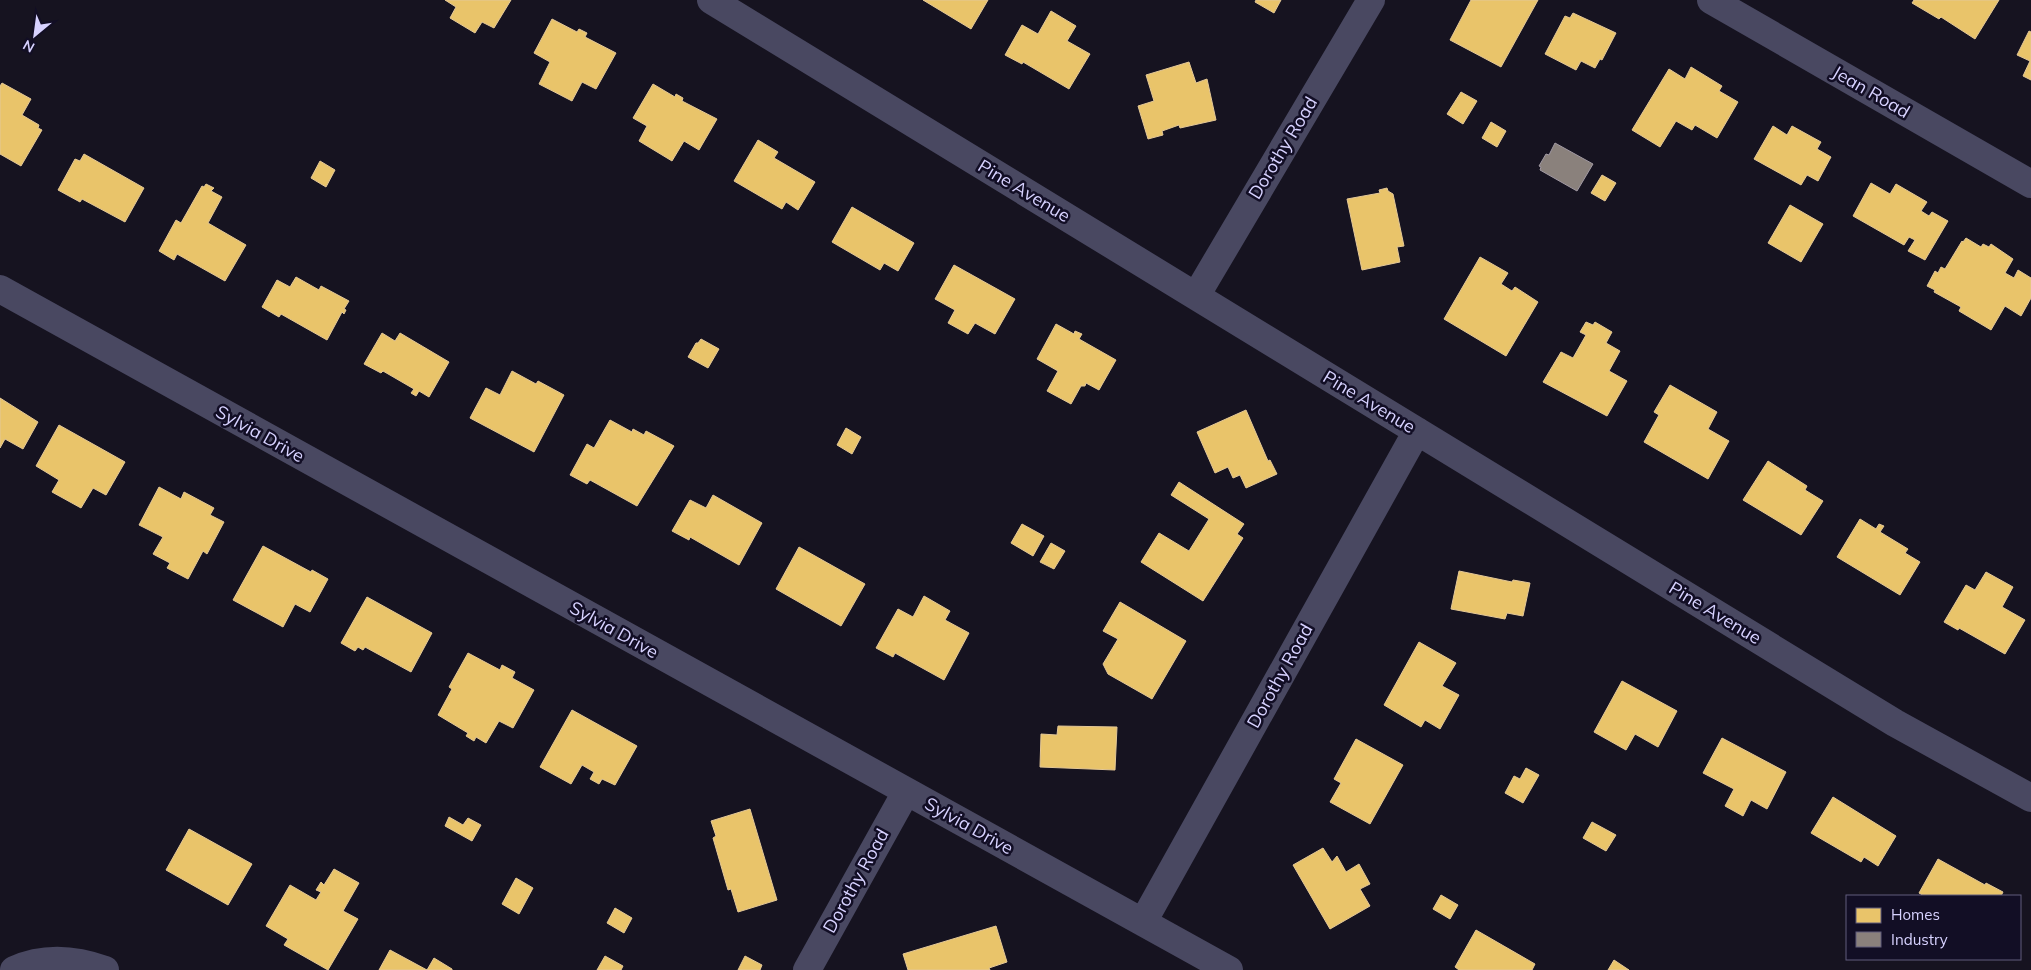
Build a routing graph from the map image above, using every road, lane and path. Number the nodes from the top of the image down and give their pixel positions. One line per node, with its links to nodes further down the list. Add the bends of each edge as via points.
1 (712, 0): 6 (street, Pine Avenue)
2 (1371, 0): 6 (street, Dorothy Road)
3 (1711, 0): 4 (street, Jean Road)
4 (2031, 184)
5 (0, 290): 8 (street, Sylvia Drive)
6 (1196, 296): 7 (street, Pine Avenue)
7 (1417, 431): 9 (street, Pine Avenue, via 1895,723); 10 (street, Dorothy Road)
8 (906, 792): 10 (street, Sylvia Drive); 13 (street, Dorothy Road)
9 (2031, 798)
10 (1143, 922): 14 (street, Sylvia Drive)
11 (14, 970): 12 (street, via 38,962 56,961)
12 (105, 970)
13 (807, 970)
14 (1229, 970)

